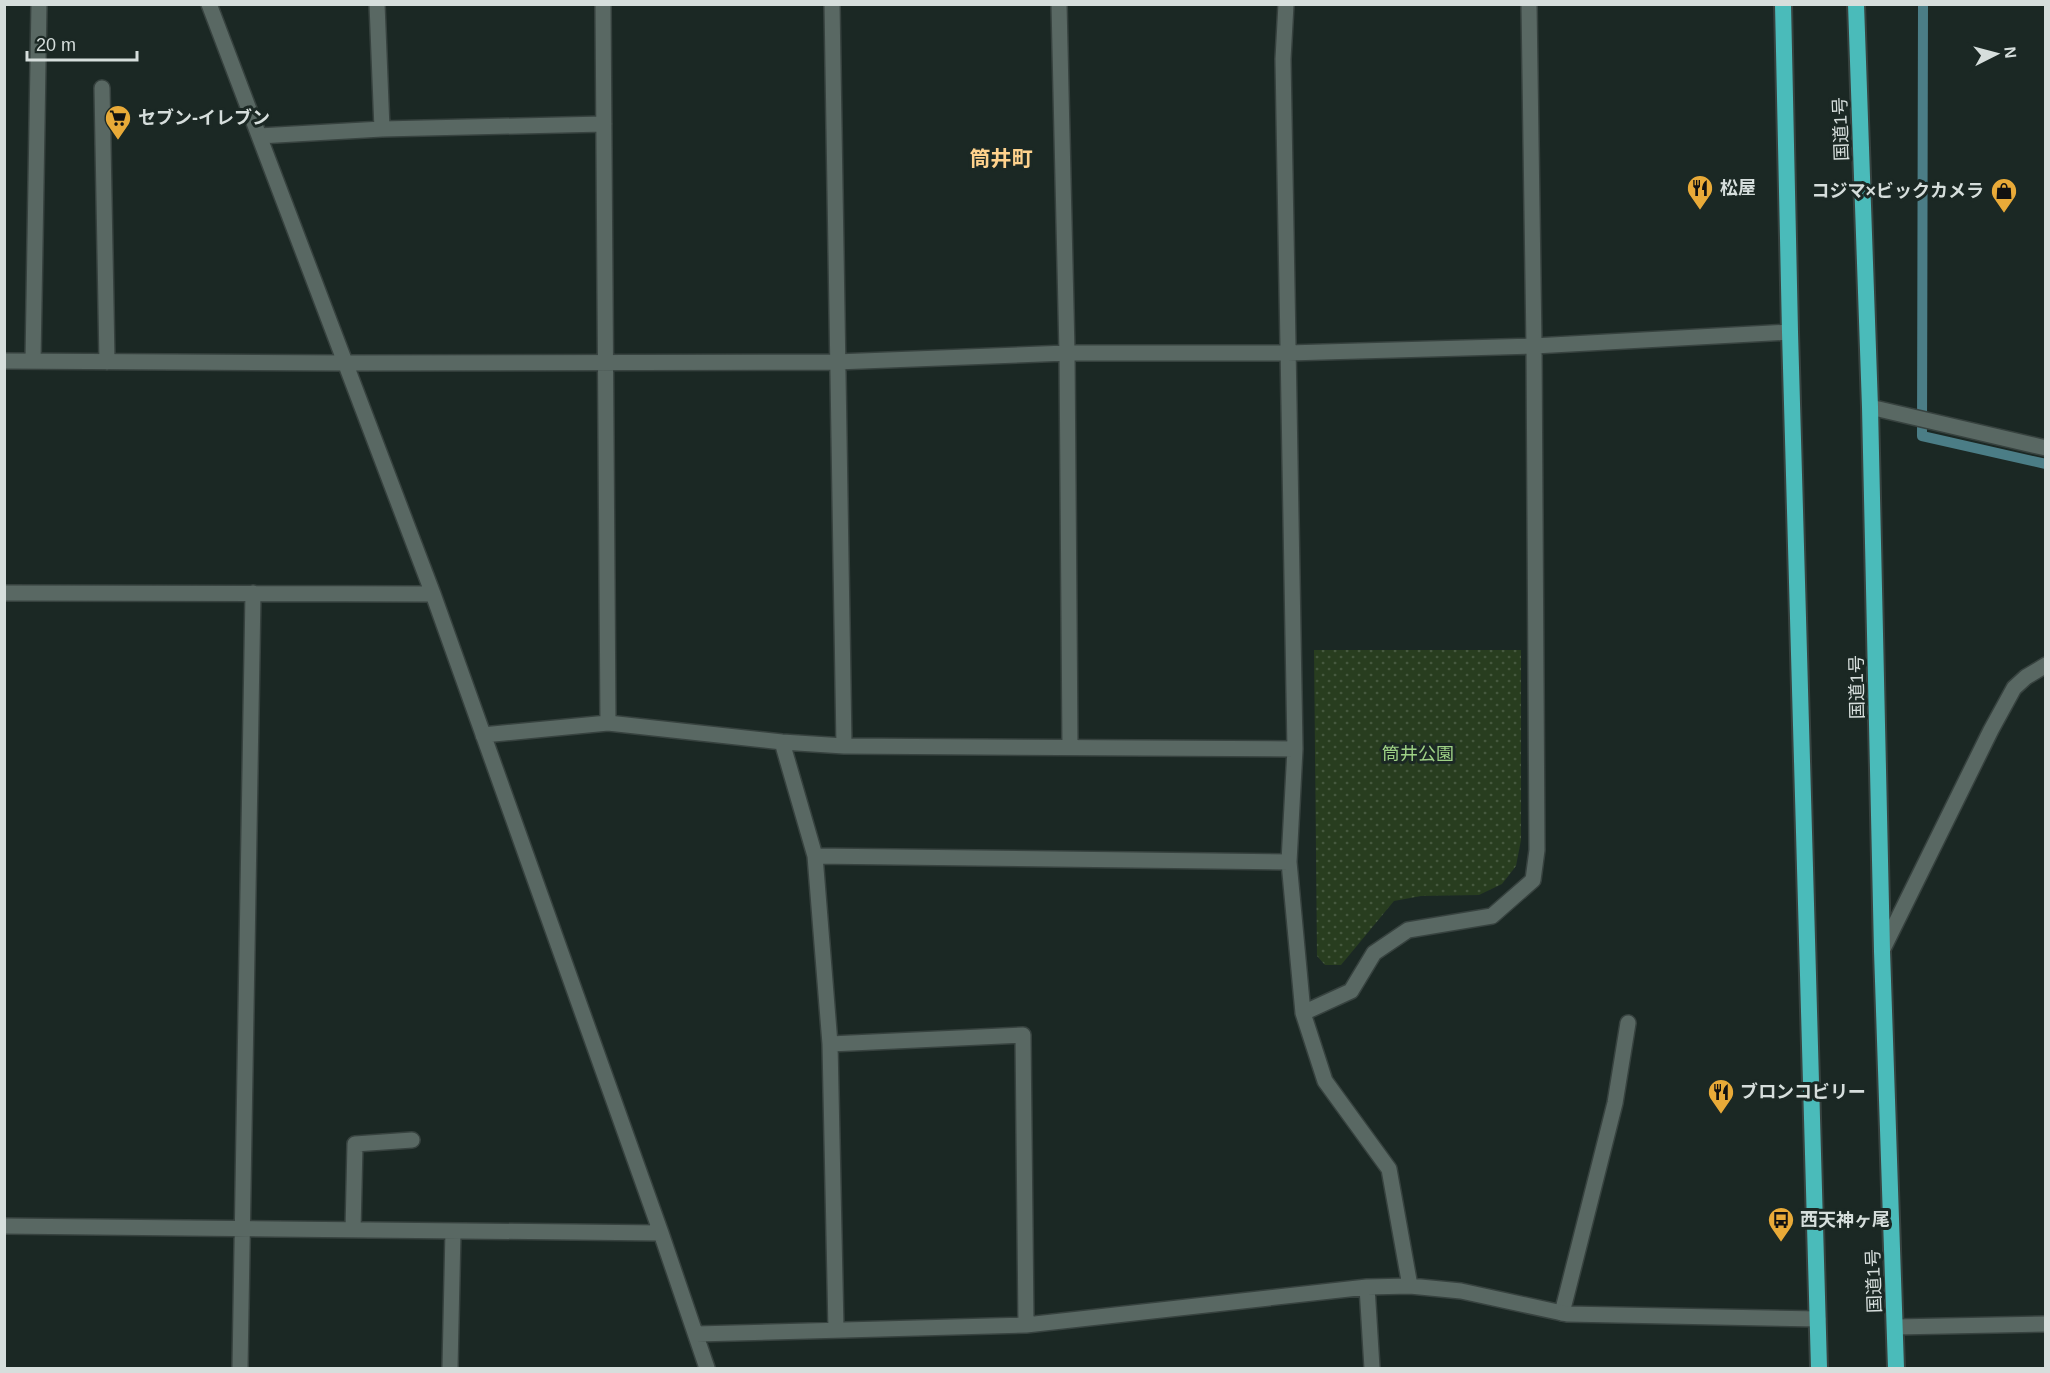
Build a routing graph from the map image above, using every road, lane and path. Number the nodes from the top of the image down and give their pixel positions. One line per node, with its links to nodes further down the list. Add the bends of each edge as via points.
1 (39, 4): 20 (street)
2 (209, 4): 14 (street)
3 (377, 4): 13 (street)
4 (603, 4): 12 (street)
5 (832, 4): 23 (street)
6 (1059, 4): 17 (street)
7 (1286, 4): 18 (street, via 1283,59)
8 (1529, 4): 16 (street)
9 (1783, 4): 15 (highway)
10 (1856, 4): 25 (highway, 国道1号)
11 (102, 88): 21 (street)
12 (604, 124): 13 (street); 22 (street)
13 (382, 129): 14 (street)
14 (259, 136): 24 (street)
15 (1790, 332): 16 (street); 52 (highway)
16 (1534, 346): 18 (street); 40 (street, via 1537,850 1533,880 1492,916 1408,930 1374,953 1351,991)
17 (1067, 353): 18 (street); 23 (street); 35 (street)
18 (1288, 353): 36 (street)
19 (4, 361): 20 (street)
20 (33, 361): 21 (street)
21 (107, 362): 24 (street)
22 (604, 362): 23 (street); 24 (street); 31 (street)
23 (836, 362): 34 (street)
24 (346, 363): 29 (street)
25 (1870, 407): 26 (street); 39 (highway, 国道1号)
26 (2046, 448)
27 (4, 593): 28 (street)
28 (253, 593): 29 (street); 45 (street)
29 (434, 594): 32 (street)
30 (2046, 665): 39 (street, via 2014,688)
31 (608, 723): 32 (street); 33 (street)
32 (483, 735): 48 (street)
33 (782, 742): 34 (street); 37 (street)
34 (844, 746): 35 (street)
35 (1070, 746): 36 (street)
36 (1295, 749): 38 (street)
37 (815, 856): 38 (street); 42 (street)
38 (1289, 862): 40 (street)
39 (1882, 951): 55 (highway, 国道1号)
40 (1303, 1013): 49 (street, via 1325,1081 1389,1169)
41 (1628, 1023): 51 (street, via 1615,1103)
42 (830, 1044): 54 (street, via 1023,1035); 56 (street)
43 (412, 1140): 46 (street, via 355,1144)
44 (4, 1226): 45 (street)
45 (242, 1228): 46 (street); 58 (street)
46 (353, 1230): 47 (street)
47 (453, 1231): 48 (street); 59 (street)
48 (661, 1233): 57 (street)
49 (1410, 1286): 50 (street); 51 (street, via 1461,1291)
50 (1367, 1287): 54 (street); 61 (street)
51 (1562, 1313): 52 (street)
52 (1818, 1319): 62 (highway)
53 (2046, 1324): 55 (street)
54 (1026, 1325): 56 (street)
55 (1895, 1327): 63 (highway, 国道1号)
56 (836, 1330): 57 (street)
57 (696, 1334): 60 (street)
58 (240, 1368)
59 (450, 1368)
60 (707, 1368)
61 (1372, 1368)
62 (1820, 1368)
63 (1896, 1368)

